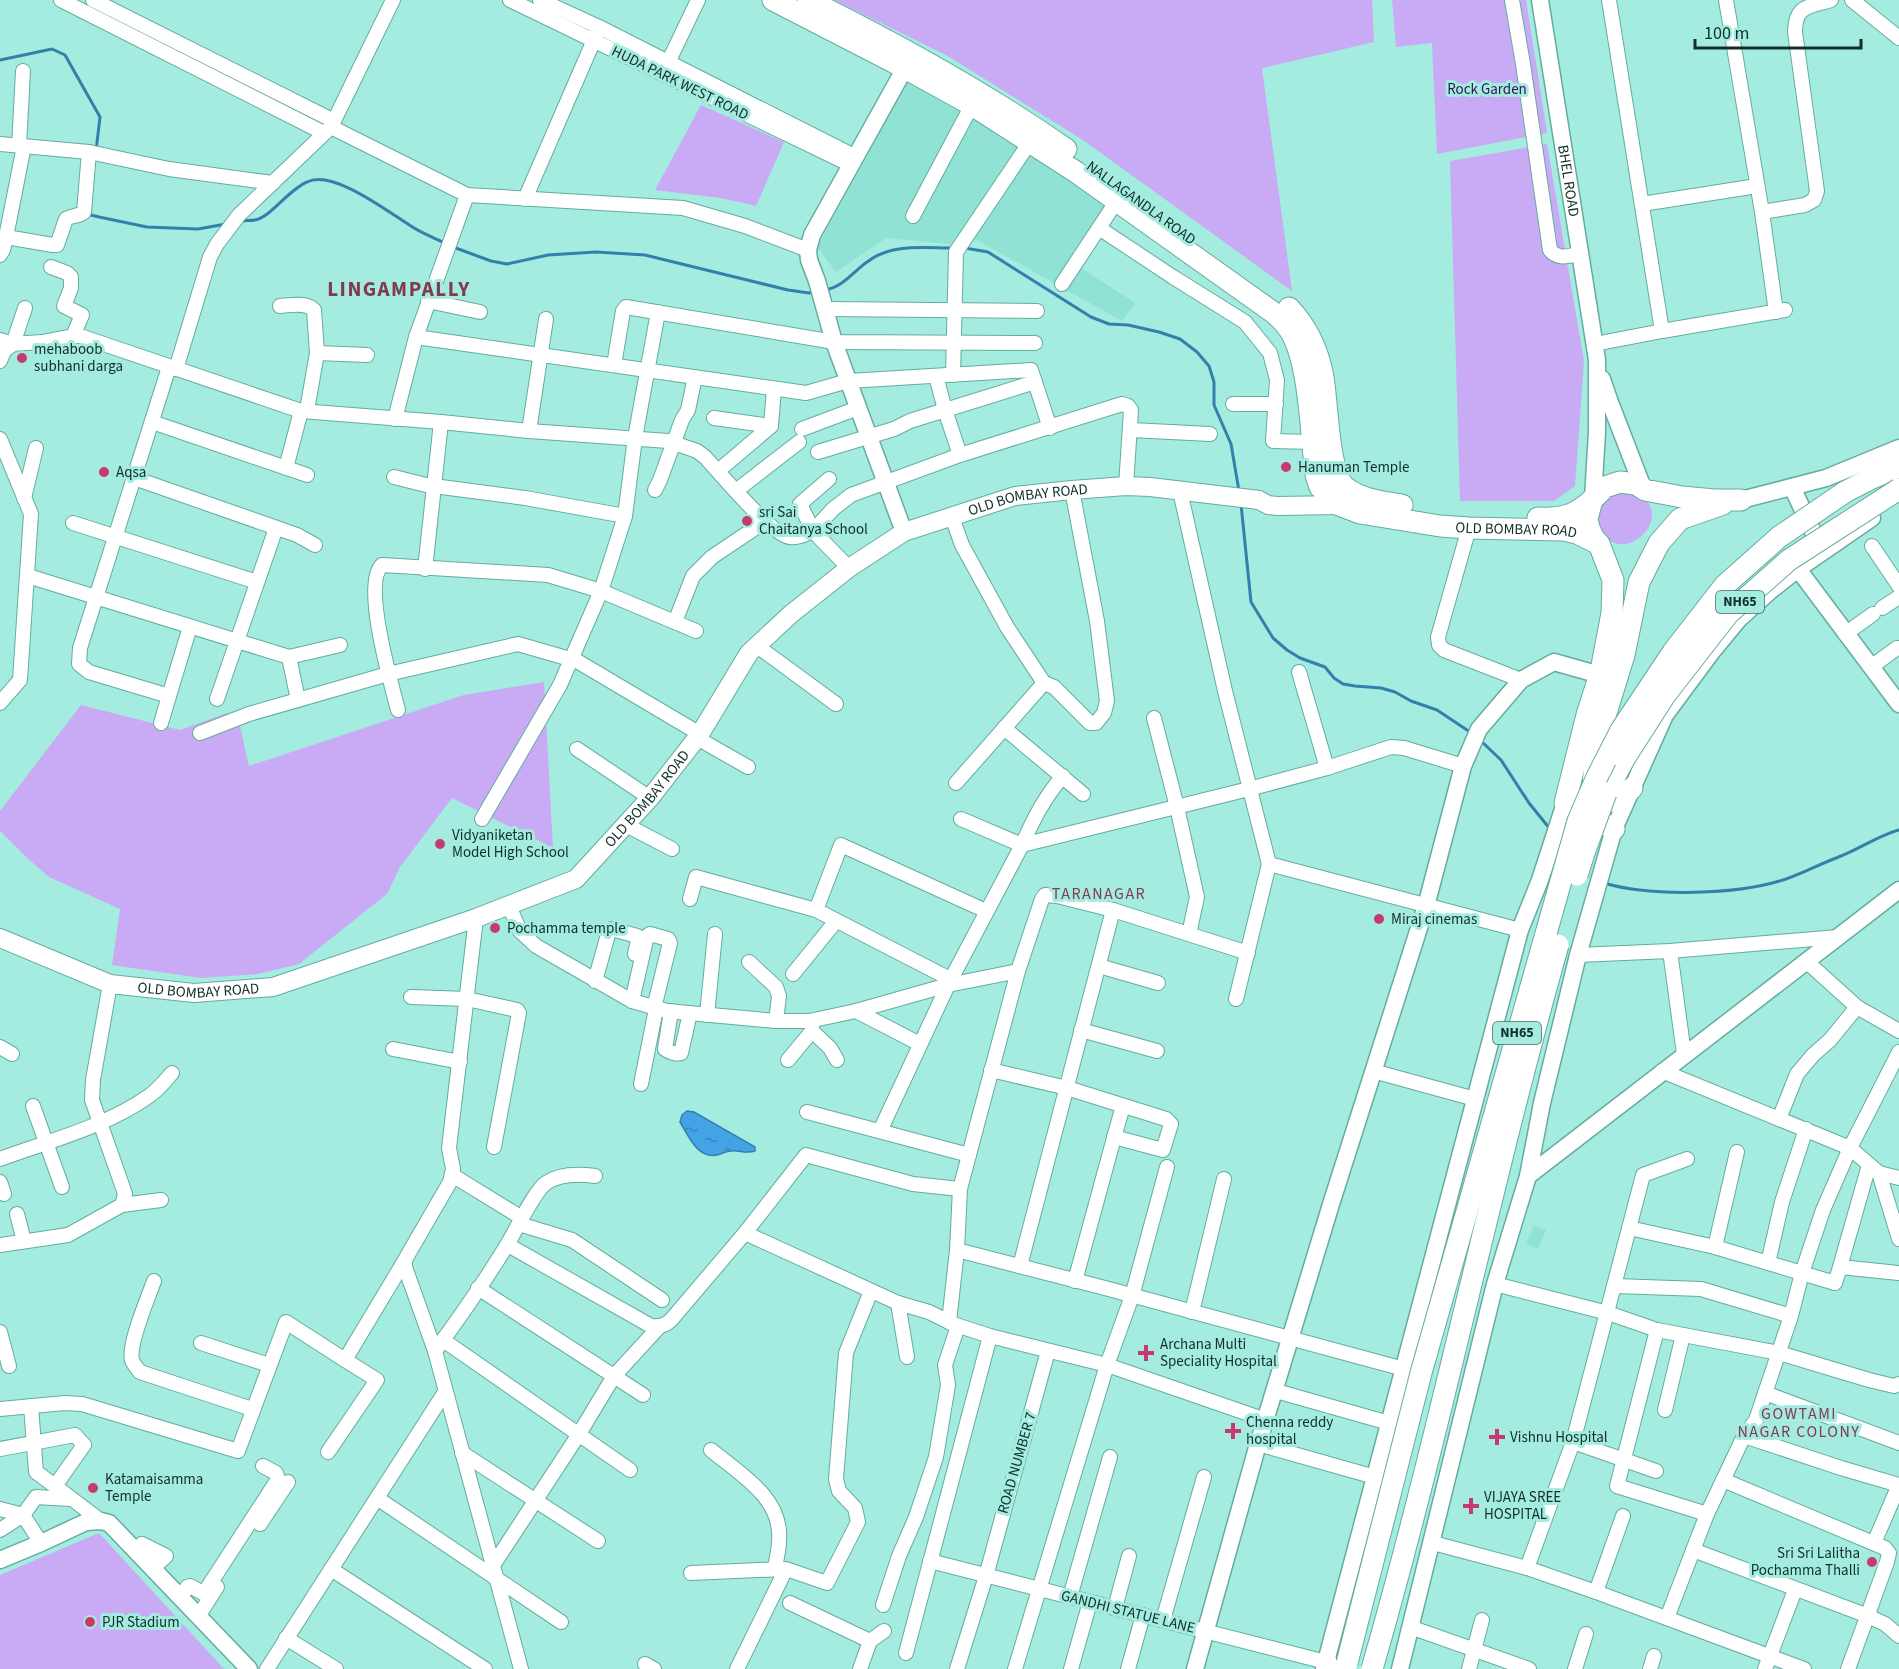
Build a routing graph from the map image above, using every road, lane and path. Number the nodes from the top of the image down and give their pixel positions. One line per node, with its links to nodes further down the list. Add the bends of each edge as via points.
1 (61, 0): 22 (street)
2 (93, 0): 22 (street)
3 (393, 0): 22 (street)
4 (510, 0): 17 (street, HUDA PARK WEST ROAD)
5 (540, 0): 15 (street, HUDA PARK WEST ROAD)
6 (698, 0): 19 (street)
7 (773, 0): 18 (main road, NALLAGANDLA ROAD)
8 (808, 0): 18 (main road, NALLAGANDLA ROAD)
9 (1512, 0): 39 (street, via 1550,250 1560,257)
10 (1540, 0): 39 (street, BHEL ROAD)
11 (1610, 0): 33 (street)
12 (1726, 0): 29 (street)
13 (1831, 0): 34 (street, via 1802,9 1795,19 1817,191 1814,201)
14 (1852, 0): 16 (street)
15 (599, 27): 17 (street); 19 (street, HUDA PARK WEST ROAD)
16 (1899, 38)
17 (593, 41): 19 (street, HUDA PARK WEST ROAD); 31 (street)
18 (909, 61): 21 (main road, NALLAGANDLA ROAD); 27 (street); 46 (main road, NALLAGANDLA ROAD, via 979,92 1038,130)
19 (665, 68): 27 (street, HUDA PARK WEST ROAD)
20 (23, 71): 25 (street)
21 (972, 105): 23 (main road, NALLAGANDLA ROAD); 35 (street)
22 (330, 127): 28 (street); 30 (street)
23 (1030, 142): 32 (main road, NALLAGANDLA ROAD); 48 (street, via 956,252)
24 (0, 144): 25 (street)
25 (21, 146): 26 (street); 37 (street)
26 (94, 153): 28 (street, via 169,169); 37 (street, via 85,207 81,215 66,219 56,246)
27 (854, 161): 38 (street)
28 (273, 183): 66 (street, via 239,215 210,257)
29 (1758, 186): 33 (street); 34 (street)
30 (467, 195): 31 (street); 43 (street)
31 (525, 199): 38 (street, via 682,208)
32 (1116, 202): 36 (street); 46 (main road, NALLAGANDLA ROAD)
33 (1642, 204): 53 (street)
34 (1762, 212): 53 (street, via 1780,311)
35 (913, 216)
36 (1099, 228): 42 (street); 75 (street, via 1245,322 1270,353 1277,380)
37 (6, 237): 40 (street)
38 (808, 250): 44 (street)
39 (1580, 254): 60 (street, BHEL ROAD)
40 (0, 255)
41 (51, 267): 54 (street, via 71,277 64,306 82,315)
42 (1062, 284)
43 (428, 301): 50 (street); 55 (street)
44 (823, 305): 48 (street); 57 (street)
45 (280, 306): 61 (street, via 306,305 314,310)
46 (1279, 307): 91 (main road, NALLAGANDLA ROAD, via 1301,357); 120 (main road, NALLAGANDLA ROAD, via 1296,315 1315,348 1327,404 1332,462 1344,487)
47 (25, 308): 56 (street)
48 (954, 310): 49 (street); 58 (street)
49 (1037, 311)
50 (480, 312)
51 (658, 312): 57 (street); 65 (street, via 624,307); 67 (street)
52 (546, 320): 63 (street)
53 (1662, 331): 60 (street)
54 (73, 336): 56 (street, via 42,342); 66 (street)
55 (416, 337): 63 (street); 80 (street)
56 (6, 342): 64 (street)
57 (834, 342): 58 (street); 71 (street)
58 (954, 343): 59 (street); 68 (street)
59 (1035, 343)
60 (1596, 352): 109 (street, via 1611,405); 117 (street, via 1597,432)
61 (317, 353): 62 (street); 77 (street)
62 (368, 355)
63 (541, 355): 65 (street); 86 (street)
64 (0, 361)
65 (614, 365): 67 (street)
66 (173, 368): 77 (street); 81 (street)
67 (646, 369): 70 (street); 89 (street)
68 (953, 375): 69 (street); 72 (street, via 1031,370)
69 (936, 376): 71 (street); 78 (street)
70 (695, 377): 73 (street); 92 (street, via 688,410)
71 (848, 381): 73 (street, via 806,393); 76 (street)
72 (1035, 382): 78 (street); 84 (street)
73 (774, 389): 83 (street)
74 (1233, 404): 75 (street)
75 (1276, 404): 91 (street, via 1273,441)
76 (858, 408): 88 (street); 112 (street, via 800,436)
77 (304, 410): 80 (street); 99 (street)
78 (945, 410): 88 (street); 96 (street)
79 (714, 418): 83 (street)
80 (395, 419): 82 (street)
81 (152, 422): 99 (street); 103 (street)
82 (441, 422): 86 (street); 106 (street)
83 (771, 426): 100 (street)
84 (1050, 428): 85 (street, via 1122,404 1131,410); 96 (street)
85 (1131, 430): 87 (street); 107 (street)
86 (529, 431): 89 (street)
87 (1210, 434)
88 (868, 436): 95 (street); 105 (street)
89 (635, 438): 92 (street); 121 (street)
90 (0, 439): 97 (street)
91 (1312, 442): 115 (main road, NALLAGANDLA ROAD)
92 (674, 443): 100 (street, via 697,451); 111 (street)
93 (36, 448): 116 (street)
94 (1899, 448): 108 (street, via 1826,478)
95 (818, 452)
96 (960, 455): 105 (street)
97 (6, 467): 116 (street)
98 (1899, 467): 402 (main road, NH65, bridge, via 1845,492 1779,537 1725,585 1673,652 1621,730 1597,777 1578,821)
99 (286, 468): 101 (street)
100 (718, 471): 112 (street)
101 (307, 475)
102 (394, 477): 106 (street)
103 (134, 478): 125 (street); 129 (street)
104 (829, 479): 127 (street, via 800,504)
105 (885, 483): 127 (street, via 851,495); 128 (street)
106 (433, 485): 121 (street); 134 (street)
107 (1126, 486): 113 (main road, OLD BOMBAY ROAD); 114 (main road, OLD BOMBAY ROAD)
108 (1792, 487): 118 (street); 133 (street)
109 (1643, 488): 117 (main road, OLD BOMBAY ROAD, via 1620,482 1605,487); 118 (main road, OLD BOMBAY ROAD, via 1682,496)
110 (1899, 489): 416 (main road, NH65, bridge, via 1789,560 1728,614 1665,695 1606,793 1584,853 1548,978)
111 (655, 490)
112 (737, 490): 123 (street)
113 (1072, 490): 122 (main road, OLD BOMBAY ROAD, via 1015,496); 158 (street, via 1097,621 1107,701 1104,713 1096,723 1090,723)
114 (1180, 491): 115 (main road, OLD BOMBAY ROAD, via 1248,498); 180 (street)
115 (1327, 491): 120 (main road)
116 (24, 498): 137 (street, via 31,514)
117 (1592, 499): 120 (main road, OLD BOMBAY ROAD, via 1579,512 1550,519 1468,515 1377,501); 131 (main road, via 1587,519)
118 (1741, 500): 156 (main road, via 1680,519 1659,543 1639,582 1624,655)
119 (1899, 500): 133 (street)
120 (1360, 504): 126 (main road, OLD BOMBAY ROAD, via 1440,526)
121 (625, 516): 140 (street)
122 (952, 517): 128 (main road, OLD BOMBAY ROAD); 158 (street, via 962,545 1007,627)
123 (764, 522): 127 (street, via 790,537); 143 (street, via 712,556 693,576)
124 (73, 523): 129 (street)
125 (276, 528): 130 (street); 138 (street)
126 (1469, 528): 131 (main road, OLD BOMBAY ROAD, via 1563,530); 157 (street, via 1439,645)
127 (813, 531): 135 (street)
128 (903, 532): 135 (main road, OLD BOMBAY ROAD)
129 (116, 537): 138 (street); 141 (street)
130 (315, 544)
131 (1599, 544): 156 (main road, via 1614,592)
132 (1872, 546): 139 (street)
133 (1823, 552): 136 (street)
134 (425, 568): 140 (street, via 549,575); 155 (street, via 382,565 376,574 378,626)
135 (849, 568): 149 (main road, OLD BOMBAY ROAD)
136 (1798, 569): 146 (street); 179 (street, via 1739,619 1665,715)
137 (28, 576): 141 (street); 163 (street, via 20,680)
138 (257, 582): 147 (street)
139 (1899, 586)
140 (601, 591): 143 (street); 152 (street)
141 (97, 597): 144 (street); 159 (street, via 80,648 79,664 89,672)
142 (1899, 597): 146 (street)
143 (675, 622): 145 (street)
144 (190, 627): 147 (street); 159 (street)
145 (696, 631)
146 (1845, 634): 153 (street)
147 (237, 641): 151 (street); 160 (street)
148 (340, 645): 151 (street)
149 (757, 646): 164 (street); 171 (main road, OLD BOMBAY ROAD)
150 (1897, 648): 153 (street)
151 (289, 657): 161 (street)
152 (570, 659): 155 (street, via 518,644); 171 (street); 185 (street, via 560,685)
153 (1871, 667): 162 (street)
154 (1299, 672): 176 (street)
155 (388, 674): 161 (street); 165 (street)
156 (1607, 679): 157 (street, via 1554,662); 169 (main road); 173 (main road, via 1587,715)
157 (1521, 680): 174 (street, via 1479,729)
158 (1044, 682): 168 (street)
159 (169, 696): 167 (street)
160 (217, 699)
161 (298, 700): 170 (street)
162 (1898, 702)
163 (0, 703)
164 (836, 704)
165 (398, 710)
166 (1154, 718): 184 (street)
167 (161, 723)
168 (1004, 728): 177 (street); 178 (street)
169 (1601, 729): 173 (main road); 179 (main road, via 1595,794 1611,802)
170 (200, 733)
171 (699, 736): 175 (street); 182 (main road, OLD BOMBAY ROAD)
172 (577, 749): 182 (street)
173 (1577, 752): 183 (main road)
174 (1465, 763): 176 (street, via 1391,747); 195 (street)
175 (748, 767)
176 (1327, 768): 180 (street)
177 (1063, 776): 181 (street); 189 (street, via 1038,810)
178 (956, 783)
179 (1632, 788): 188 (street)
180 (1249, 789): 184 (street); 191 (street)
181 (1083, 794)
182 (650, 798): 187 (main road, OLD BOMBAY ROAD)
183 (1565, 803): 188 (main road); 201 (street)
184 (1177, 807): 189 (street); 203 (street, via 1197,897)
185 (482, 819)
186 (961, 819): 189 (street)
187 (626, 825): 190 (street); 194 (main road, OLD BOMBAY ROAD, via 576,879)
188 (1614, 829): 208 (street)
189 (1022, 845): 198 (street)
190 (672, 849)
191 (1269, 864): 195 (street); 207 (street)
192 (1899, 890): 204 (street)
193 (690, 899): 196 (street, via 696,878)
194 (509, 906): 199 (main road, OLD BOMBAY ROAD); 214 (street, via 520,931 536,946)
195 (1426, 906): 201 (street); 242 (street)
196 (816, 910): 198 (street, via 842,845); 200 (street)
197 (1113, 910): 203 (street); 211 (street); 212 (street, via 1045,895)
198 (986, 911): 215 (street)
199 (477, 918): 217 (main road, OLD BOMBAY ROAD, via 273,987 194,993); 219 (street)
200 (836, 921): 213 (street); 215 (street)
201 (1520, 930): 237 (street)
202 (715, 934): 227 (street)
203 (1189, 934): 207 (street)
204 (1838, 936): 206 (street); 209 (street)
205 (0, 938): 217 (main road, OLD BOMBAY ROAD)
206 (1670, 951): 208 (street); 236 (street)
207 (1248, 953): 221 (street)
208 (1578, 955): 245 (street)
209 (1806, 961): 222 (street); 236 (street)
210 (749, 962): 228 (street, via 776,987)
211 (1098, 966): 216 (street); 230 (street)
212 (1018, 971): 215 (street); 241 (street)
213 (793, 974)
214 (595, 981): 220 (street); 220 (street, via 609,931 637,936)
215 (950, 982): 225 (street); 232 (street)
216 (1158, 983)
217 (110, 984): 253 (street, via 92,1092)
218 (411, 997): 219 (street)
219 (467, 999): 240 (street); 258 (street, via 513,1008 519,1013)
220 (628, 999): 223 (street); 223 (street, via 646,936 668,939)
221 (1236, 999)
222 (1857, 1007): 231 (street); 252 (street, via 1797,1074)
223 (655, 1008): 224 (street); 246 (street)
224 (671, 1011): 226 (street); 226 (street, via 665,1049 679,1054)
225 (856, 1011): 229 (street); 232 (street)
226 (690, 1013): 227 (street)
227 (706, 1015): 228 (street)
228 (776, 1021): 229 (street)
229 (812, 1026): 238 (street); 239 (street)
230 (1082, 1030): 234 (street); 247 (street)
231 (1899, 1031)
232 (920, 1044): 255 (street)
233 (393, 1049): 240 (street)
234 (1157, 1051)
235 (1899, 1052): 259 (street)
236 (1684, 1054): 243 (street)
237 (1486, 1057): 245 (street); 248 (street)
238 (788, 1060)
239 (837, 1060)
240 (460, 1062): 266 (street, via 449,1148)
241 (992, 1070): 247 (street); 261 (street)
242 (1373, 1071): 248 (street); 309 (street)
243 (1662, 1071): 252 (street); 268 (street)
244 (172, 1073): 253 (street, via 150,1096)
245 (1549, 1073): 268 (street)
246 (641, 1084)
247 (1066, 1088): 250 (street); 287 (street)
248 (1475, 1099): 319 (street)
249 (33, 1106): 257 (street)
250 (1123, 1106): 256 (street); 256 (street, via 1170,1122 1165,1148)
251 (807, 1112): 255 (street)
252 (1779, 1119): 254 (street)
253 (100, 1123): 257 (street); 274 (street, via 125,1194)
254 (1806, 1129): 259 (street); 286 (street, via 1782,1202)
255 (880, 1131): 261 (street)
256 (1113, 1141): 292 (street)
257 (45, 1142): 262 (street); 271 (street)
258 (494, 1147)
259 (1850, 1148): 265 (street); 289 (street)
260 (1737, 1152): 283 (street)
261 (969, 1155): 272 (street)
262 (0, 1159)
263 (1687, 1159): 277 (street, via 1643,1175)
264 (1167, 1167): 297 (street)
265 (1874, 1169): 269 (street); 279 (street); 288 (street)
266 (452, 1175): 276 (street); 285 (street)
267 (595, 1176): 276 (street, via 573,1175 546,1183)
268 (1528, 1176): 293 (street)
269 (1899, 1178)
270 (1224, 1179): 300 (street)
271 (62, 1187)
272 (960, 1189): 278 (street, via 913,1184 806,1155); 284 (street)
273 (161, 1200): 274 (street)
274 (122, 1205): 280 (street, via 68,1235)
275 (17, 1214): 280 (street)
276 (520, 1221): 282 (street); 298 (street, via 572,1240)
277 (1629, 1228): 283 (street); 294 (street)
278 (745, 1233): 296 (street); 304 (street, via 671,1320)
279 (1899, 1239)
280 (24, 1241): 281 (street)
281 (0, 1245)
282 (508, 1245): 295 (street); 304 (street)
283 (1715, 1247): 286 (street)
284 (957, 1250): 287 (street); 303 (street)
285 (405, 1260): 311 (street); 315 (street)
286 (1768, 1263): 289 (street)
287 (1020, 1266): 292 (street)
288 (1840, 1267): 289 (street, via 1835,1283); 290 (street)
289 (1802, 1273): 302 (street)
290 (1899, 1273)
291 (154, 1281): 328 (street, via 136,1333 132,1362 140,1372)
292 (1075, 1281): 297 (street)
293 (1496, 1284): 301 (street); 363 (street)
294 (1615, 1286): 301 (street); 302 (street, via 1701,1289)
295 (478, 1288): 311 (street); 320 (street)
296 (871, 1291): 299 (street); 372 (street, via 846,1353 836,1479 839,1491 855,1508 858,1522 827,1583)
297 (1132, 1296): 300 (street); 317 (street)
298 (662, 1300)
299 (898, 1303): 303 (street); 314 (street)
300 (1192, 1312): 309 (street)
301 (1608, 1313): 305 (street); 334 (street)
302 (1791, 1316): 313 (street)
303 (953, 1324): 308 (street); 383 (street, via 936,1457)
304 (659, 1327): 320 (street)
305 (1657, 1330): 307 (street); 343 (street)
306 (0, 1332): 318 (street)
307 (1683, 1335): 313 (street); 329 (street)
308 (990, 1336): 312 (street); 369 (street)
309 (1291, 1338): 319 (street); 322 (street)
310 (201, 1343): 316 (street)
311 (439, 1346): 323 (street); 332 (street)
312 (1048, 1351): 317 (street); 375 (street, ROAD NUMBER 7)
313 (1779, 1353): 321 (street, via 1869,1380); 324 (street)
314 (907, 1357)
315 (345, 1360): 316 (street, via 286,1322); 340 (street, via 377,1380)
316 (269, 1365): 328 (street)
317 (1107, 1365): 330 (street); 376 (street)
318 (9, 1366)
319 (1404, 1369): 331 (street)
320 (614, 1376): 325 (street); 332 (street)
321 (1899, 1384)
322 (1276, 1391): 330 (street); 331 (street)
323 (446, 1392): 341 (street); 353 (street)
324 (1765, 1394): 333 (street, via 1756,1420); 336 (street)
325 (643, 1395)
326 (31, 1406): 327 (street); 328 (street, via 82,1404 238,1451); 335 (street)
327 (0, 1409)
328 (252, 1409)
329 (1665, 1410)
330 (1266, 1420): 337 (street)
331 (1389, 1423): 348 (street)
332 (579, 1434): 345 (street); 355 (street)
333 (1744, 1436): 349 (street); 351 (street)
334 (1573, 1442): 343 (street); 370 (street)
335 (33, 1443): 338 (street); 352 (street, via 36,1472); 352 (street, via 75,1435 84,1445)
336 (1899, 1443)
337 (1258, 1444): 348 (street); 394 (street)
338 (0, 1449)
339 (711, 1450): 372 (street, via 761,1491 775,1511)
340 (328, 1452)
341 (462, 1453): 355 (street); 373 (street)
342 (1110, 1457): 380 (street)
343 (1624, 1460): 346 (street); 357 (street, via 1617,1486)
344 (263, 1466): 379 (street, via 276,1473 278,1479 206,1590 203,1593 190,1586)
345 (630, 1470)
346 (1656, 1471)
347 (1204, 1477): 389 (street)
348 (1375, 1477): 402 (street)
349 (1723, 1480): 357 (street); 364 (street)
350 (288, 1482): 385 (street)
351 (1899, 1485): 364 (street)
352 (55, 1486): 354 (street)
353 (377, 1498): 371 (street); 373 (street)
354 (70, 1499): 358 (street, via 36,1497); 360 (street)
355 (536, 1501): 362 (street); 373 (street)
356 (0, 1509): 358 (street)
357 (1707, 1514): 366 (street)
358 (23, 1515): 361 (street); 365 (street)
359 (1623, 1516): 378 (street)
360 (101, 1521): 365 (street, via 86,1522); 379 (street, via 109,1523)
361 (0, 1530)
362 (598, 1541)
363 (1433, 1543): 370 (street); 392 (street)
364 (1874, 1543): 387 (street, via 1889,1553)
365 (42, 1544): 368 (street)
366 (1693, 1550): 377 (street); 388 (street)
367 (1129, 1556): 384 (street)
368 (0, 1560)
369 (930, 1562): 375 (street, GANDHI STATUE LANE); 400 (street)
370 (1527, 1568): 378 (street)
371 (331, 1569): 397 (street); 407 (street)
372 (780, 1569): 374 (street); 409 (street)
373 (494, 1573): 391 (street); 408 (street)
374 (691, 1573)
375 (986, 1575): 376 (street, GANDHI STATUE LANE); 411 (street, ROAD NUMBER 7)
376 (1040, 1589): 380 (street, GANDHI STATUE LANE); 412 (street)
377 (1795, 1590): 387 (street); 401 (street)
378 (1596, 1592): 388 (street)
379 (181, 1596): 385 (street)
380 (1070, 1597): 381 (street, GANDHI STATUE LANE)
381 (1090, 1602): 384 (street, GANDHI STATUE LANE); 413 (street)
382 (790, 1603): 398 (street)
383 (883, 1605)
384 (1115, 1608): 386 (street, GANDHI STATUE LANE)
385 (199, 1615): 404 (street)
386 (1143, 1615): 389 (street, GANDHI STATUE LANE); 414 (street)
387 (1868, 1616): 396 (street); 422 (street)
388 (1667, 1618): 401 (street)
389 (1163, 1620): 394 (street, GANDHI STATUE LANE)
390 (1482, 1620): 399 (street)
391 (561, 1622)
392 (1410, 1627): 399 (street); 417 (street)
393 (884, 1631): 398 (street)
394 (1205, 1631): 402 (street, GANDHI STATUE LANE); 415 (street)
395 (1586, 1634): 420 (street)
396 (1899, 1636)
397 (286, 1638): 405 (street); 406 (street)
398 (870, 1641): 410 (street)
399 (1474, 1650): 403 (street); 418 (street)
400 (906, 1653)
401 (1768, 1662): 421 (street)
402 (1334, 1666)
403 (1513, 1666): 419 (street)
404 (249, 1669)
405 (267, 1669)
406 (336, 1669)
407 (485, 1669)
408 (521, 1669)
409 (737, 1669)
410 (860, 1669)
411 (957, 1669)
412 (1015, 1669)
413 (1071, 1669)
414 (1128, 1669)
415 (1195, 1669)
416 (1372, 1669)
417 (1400, 1669)
418 (1469, 1669)
419 (1529, 1669)
420 (1575, 1669)
421 (1804, 1669)
422 (1848, 1669)

